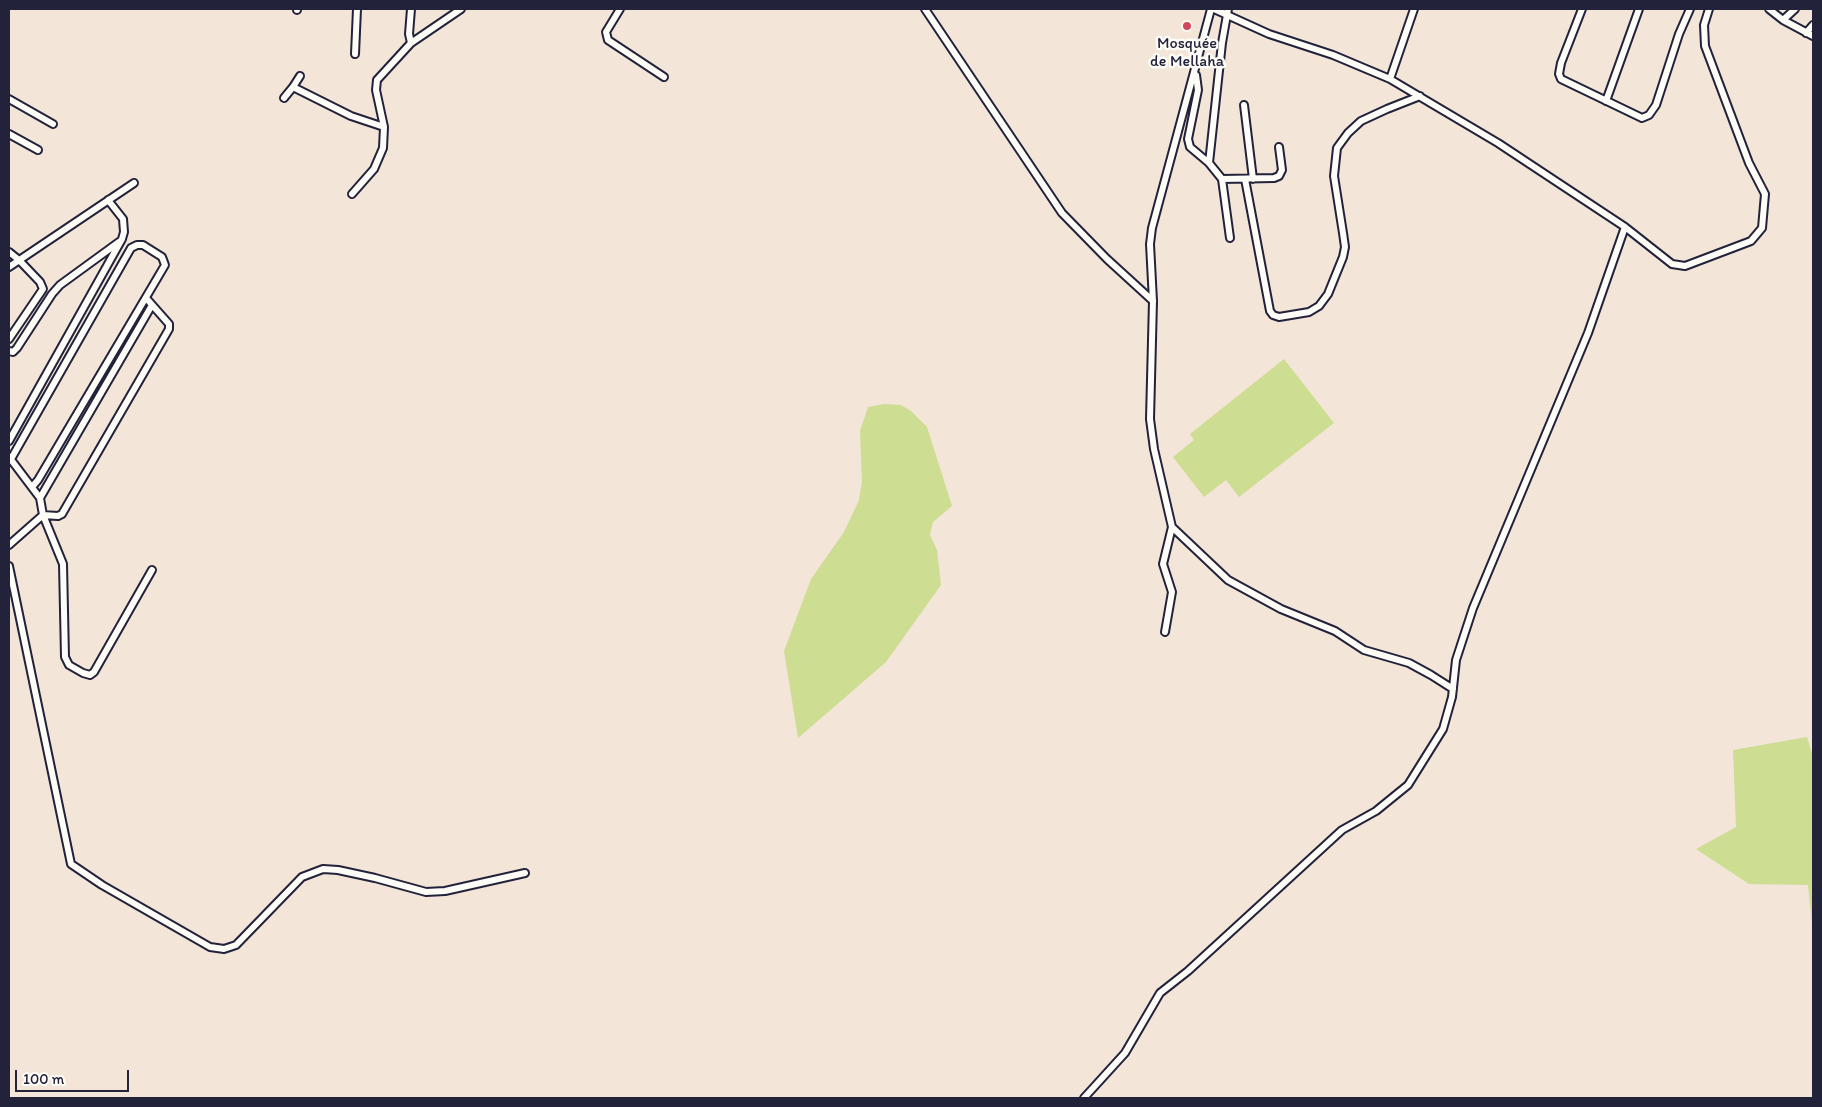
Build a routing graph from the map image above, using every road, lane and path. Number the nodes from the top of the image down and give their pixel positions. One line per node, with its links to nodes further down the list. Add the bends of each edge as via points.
1 (357, 9): 20 (street)
2 (411, 9): 19 (street, via 409,34)
3 (461, 9): 19 (street)
4 (620, 9): 23 (street, via 606,32 608,40)
5 (925, 9): 50 (street, via 1062,213)
6 (1212, 9): 14 (street); 21 (street)
7 (1414, 9): 24 (street)
8 (1582, 9): 29 (street, via 1559,74 1562,79)
9 (1639, 9): 29 (street)
10 (1690, 9): 29 (street, via 1656,105 1649,115 1642,118)
11 (1709, 9): 43 (street, via 1704,25 1705,46 1749,163 1766,194 1762,228 1751,241 1685,266 1672,264)
12 (1769, 9): 15 (street)
13 (1795, 9): 15 (street)
14 (1227, 11): 24 (street, via 1269,34 1333,55); 36 (street)
15 (1783, 20): 17 (street)
16 (1813, 25): 17 (street)
17 (1806, 33): 18 (street)
18 (1813, 36)
19 (412, 43): 32 (street, via 377,80)
20 (355, 54)
21 (1195, 71): 36 (street, via 1198,90 1188,139 1190,147); 50 (street, via 1152,228)
22 (300, 76): 25 (street)
23 (664, 77)
24 (1390, 79): 26 (street)
25 (294, 87): 27 (street); 32 (street, via 351,116)
26 (1420, 96): 39 (street, via 1361,122 1337,148 1334,176 1345,247 1328,294 1310,312 1279,317 1270,311); 43 (street)
27 (284, 98)
28 (9, 99): 31 (street)
29 (1606, 101)
30 (1244, 105): 37 (street)
31 (53, 124)
32 (384, 128): 41 (street, via 383,148 374,169)
33 (10, 136): 35 (street)
34 (1280, 146): 37 (street, via 1282,170 1279,176)
35 (38, 150)
36 (1209, 163): 38 (street)
37 (1253, 178): 39 (street)
38 (1222, 179): 39 (street); 44 (street)
39 (1245, 179)
40 (134, 183): 42 (street)
41 (352, 194)
42 (108, 200): 45 (street, via 122,218); 47 (street)
43 (1625, 227): 64 (street, via 1588,333 1473,608 1456,660)
44 (1230, 238)
45 (122, 240): 53 (street, via 60,285 17,348); 54 (street)
46 (9, 252): 47 (street)
47 (19, 260): 48 (street); 52 (street, via 43,289)
48 (9, 267)
49 (146, 298): 51 (street); 55 (street, via 165,265 162,257 138,244 131,248); 56 (street)
50 (1153, 301): 59 (street, via 1150,419)
51 (152, 305): 57 (street); 58 (street, via 169,324 169,329 62,514)
52 (9, 339)
53 (9, 351)
54 (9, 440)
55 (10, 457): 56 (street)
56 (32, 487): 57 (street)
57 (40, 498): 58 (street)
58 (43, 515): 60 (street); 62 (street, via 63,564 65,657 69,665 83,673 90,675 94,672)
59 (1172, 527): 63 (street, via 1163,564 1172,592); 64 (street, via 1228,580 1281,609 1335,631 1364,650 1408,664)
60 (9, 545)
61 (9, 566): 65 (street, via 72,864 102,885 210,947 224,949 236,945 302,877 323,869 375,878 426,892 445,891)
62 (152, 570)
63 (1165, 632)
64 (1453, 689): 66 (street, via 1443,729 1408,785 1376,811 1342,830 1160,993 1124,1053)
65 (525, 873)
66 (1084, 1098)

